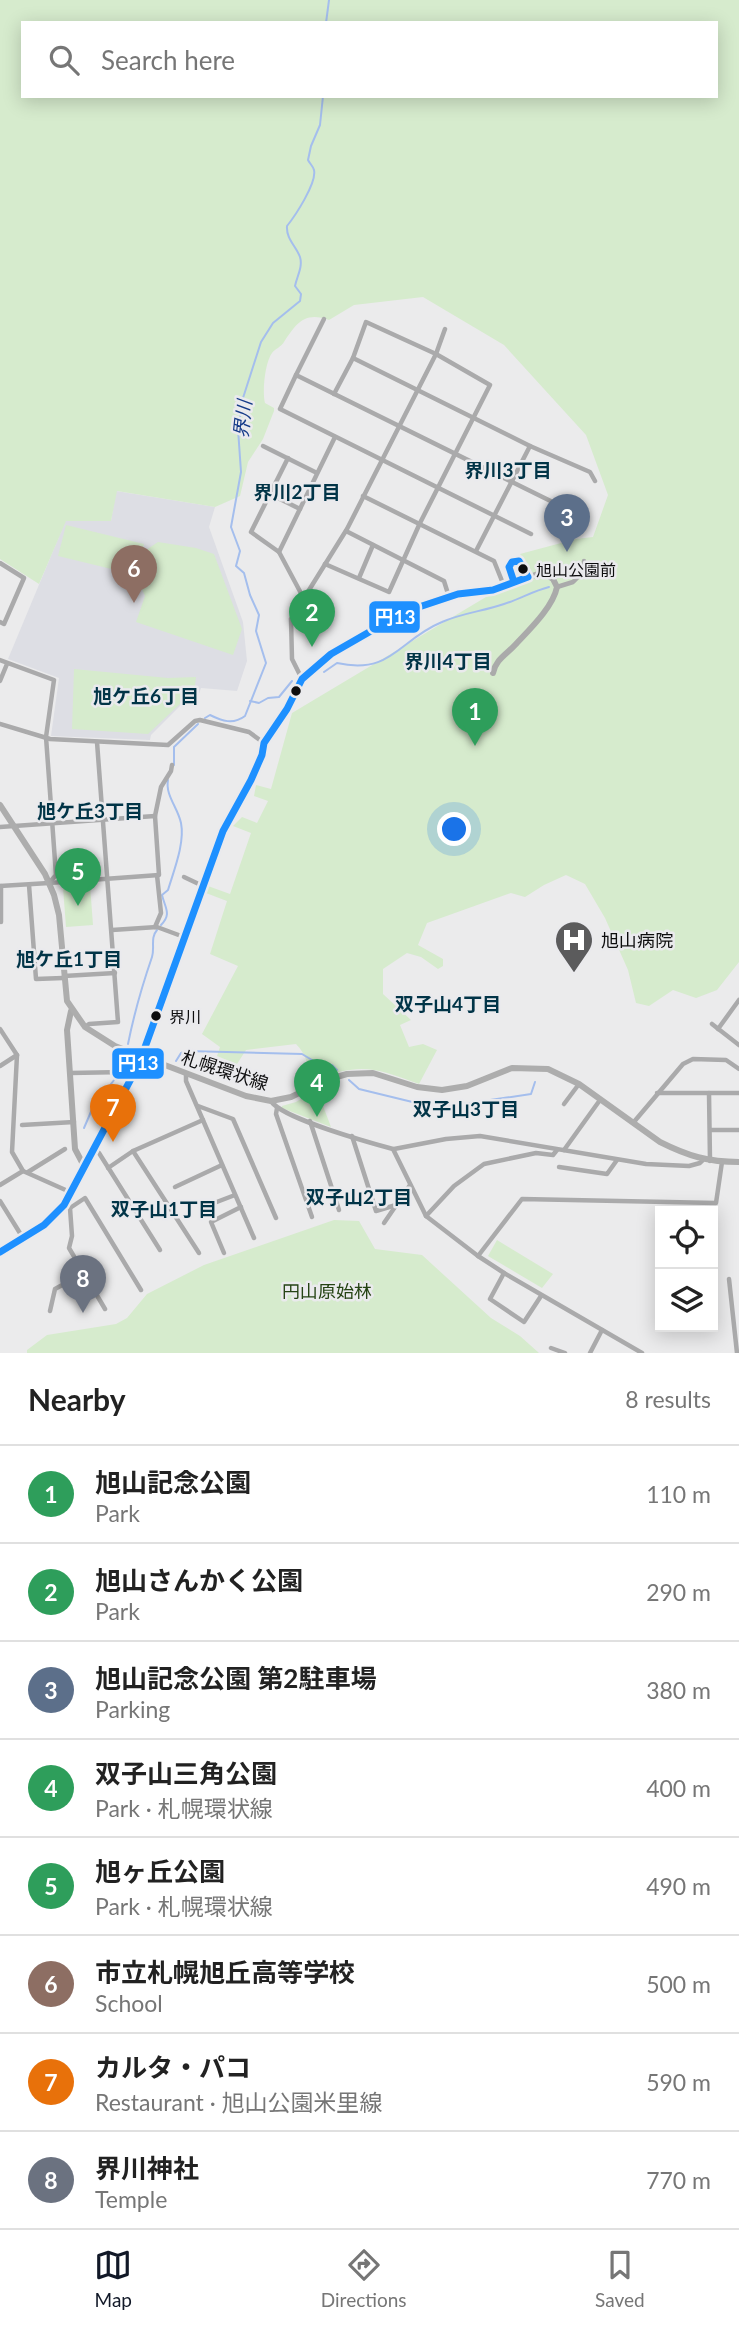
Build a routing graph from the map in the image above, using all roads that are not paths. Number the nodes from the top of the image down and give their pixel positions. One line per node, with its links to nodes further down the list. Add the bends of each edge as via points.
1 (324, 319): 5 (street)
2 (445, 329): 3 (street)
3 (436, 354): 4 (street, via 366,323); 6 (street); 8 (street, via 491,386)
4 (353, 358): 6 (street); 7 (street)
5 (296, 375): 7 (street); 10 (street, via 280,410)
6 (417, 390): 8 (street); 9 (street)
7 (334, 394): 9 (street)
8 (474, 418): 12 (street); 13 (street)
9 (398, 425): 13 (street); 15 (street)
10 (335, 437): 15 (street); 16 (street)
11 (263, 446): 14 (street)
12 (530, 446): 17 (street); 18 (street, via 590,472)
13 (456, 454): 17 (street); 19 (street)
14 (288, 458): 16 (street); 20 (street)
15 (381, 460): 19 (street); 21 (street)
16 (317, 473): 22 (street)
17 (512, 481): 23 (street); 24 (street)
18 (595, 481)
19 (438, 489): 23 (street); 25 (street)
20 (270, 494): 22 (street); 30 (street, via 251,531)
21 (363, 496): 25 (street); 26 (street)
22 (300, 509): 30 (street)
23 (494, 517): 27 (street); 29 (street)
24 (583, 517)
25 (421, 523): 29 (street); 31 (street)
26 (346, 531): 28 (street); 34 (street)
27 (531, 534)
28 (373, 545): 31 (street); 35 (street)
29 (476, 551): 36 (street, via 494,561)
30 (279, 552): 39 (street)
31 (403, 559): 35 (street, via 389,592); 38 (street, via 443,581)
32 (584, 561): 37 (street, via 577,580)
33 (0, 563): 40 (street, via 24,578 4,624)
34 (325, 564): 35 (street); 39 (street)
35 (359, 578)
36 (504, 586): 37 (street, via 538,574 553,579); 38 (street)
37 (557, 587): 43 (street, via 554,599 517,644 498,659)
38 (449, 597): 44 (street, via 404,612 355,639)
39 (303, 598): 44 (street, via 289,628 292,659)
40 (0, 622)
41 (0, 660): 42 (street)
42 (7, 664): 45 (street); 47 (street, via 54,680)
43 (493, 673)
44 (302, 679): 49 (street)
45 (0, 681)
46 (0, 724): 47 (street)
47 (46, 737): 48 (street); 54 (street)
48 (97, 742): 49 (street, via 168,745 200,720 249,732); 53 (street)
49 (264, 743): 63 (street)
50 (172, 765): 52 (street)
51 (0, 805): 55 (main road, 札幌環状線)
52 (155, 816): 53 (street); 57 (street)
53 (103, 820): 54 (street); 59 (street)
54 (52, 824): 55 (street); 60 (street, via 56,875)
55 (14, 826): 56 (street); 60 (main road, 札幌環状線)
56 (0, 827)
57 (157, 875): 59 (street); 65 (street, via 161,913)
58 (184, 877): 63 (street)
59 (108, 878): 60 (street); 66 (street)
60 (49, 883): 61 (street); 69 (main road, 札幌環状線, via 57,905)
61 (29, 884): 62 (street); 69 (street, via 36,979)
62 (0, 886): 64 (street)
63 (202, 887): 67 (street)
64 (1, 922)
65 (155, 927): 66 (street); 67 (street)
66 (112, 930): 68 (street)
67 (184, 937): 78 (street)
68 (115, 973): 69 (street); 73 (street, via 118,1022)
69 (63, 977): 71 (main road, 札幌環状線)
70 (739, 1000): 75 (street)
71 (72, 1011): 73 (main road, 札幌環状線); 81 (street, via 67,1030)
72 (712, 1024): 75 (street)
73 (85, 1027): 78 (main road, 札幌環状線)
74 (0, 1029): 77 (street)
75 (718, 1029): 76 (street)
76 (739, 1045)
77 (17, 1055): 79 (street); 115 (street, via 12,1152)
78 (142, 1056): 82 (main road, 札幌環状線); 83 (main road)
79 (0, 1066)
80 (739, 1069): 85 (street, via 726,1060 693,1059)
81 (71, 1073): 83 (street); 95 (street)
82 (186, 1073): 89 (main road, 札幌環状線); 91 (street)
83 (133, 1075): 101 (main road)
84 (579, 1084): 88 (main road, 札幌環状線); 89 (main road, 札幌環状線, via 537,1067 512,1068 467,1086 442,1090 359,1072 335,1076 291,1097); 90 (street)
85 (657, 1093): 86 (street); 96 (street)
86 (709, 1093): 87 (street); 98 (street)
87 (739, 1093)
88 (600, 1100): 96 (main road, 札幌環状線); 106 (street)
89 (271, 1101): 92 (street)
90 (564, 1104)
91 (197, 1105): 93 (street); 129 (street, via 233,1119)
92 (277, 1108): 94 (street); 128 (street)
93 (203, 1120): 105 (street); 111 (street)
94 (310, 1121): 100 (street); 126 (street)
95 (74, 1122): 97 (street); 112 (street, via 75,1149)
96 (633, 1123): 108 (main road, 札幌環状線, via 660,1142)
97 (22, 1125)
98 (711, 1130): 99 (street); 108 (street)
99 (739, 1130)
100 (352, 1136): 103 (street); 122 (street, via 376,1211)
101 (93, 1148): 112 (main road); 114 (street)
102 (65, 1149): 115 (street)
103 (393, 1149): 104 (street, via 469,1136); 117 (street)
104 (557, 1150): 106 (street); 127 (street, via 553,1155 536,1153 485,1164 454,1186)
105 (133, 1151): 114 (street); 135 (street)
106 (564, 1151): 107 (street)
107 (617, 1160): 108 (street, via 689,1166); 113 (street, via 607,1174)
108 (706, 1161): 109 (main road, 札幌環状線)
109 (722, 1162): 110 (main road, 札幌環状線); 137 (street, via 716,1203 522,1199)
110 (739, 1162)
111 (222, 1165): 118 (street); 120 (street)
112 (84, 1166): 119 (main road)
113 (559, 1167)
114 (108, 1168): 133 (street)
115 (25, 1172): 116 (street); 119 (street)
116 (0, 1185)
117 (410, 1185): 122 (street); 127 (street)
118 (175, 1187)
119 (70, 1192): 123 (main road)
120 (235, 1195): 124 (street); 125 (street)
121 (0, 1202): 131 (street)
122 (396, 1205): 130 (street)
123 (67, 1207): 131 (main road); 138 (street, via 72,1236 69,1248); 141 (street, via 85,1198)
124 (241, 1207): 132 (street); 136 (street, via 211,1222)
125 (201, 1208)
126 (339, 1210)
127 (426, 1216): 137 (street)
128 (312, 1217)
129 (276, 1218)
130 (384, 1223)
131 (23, 1238): 134 (main road)
132 (254, 1238)
133 (160, 1250)
134 (0, 1252)
135 (199, 1253)
136 (224, 1253)
137 (478, 1256): 139 (street)
138 (84, 1273): 145 (street); 146 (street, via 55,1289)
139 (504, 1273): 144 (street); 144 (street, via 490,1299 524,1322)
140 (729, 1279): 143 (street)
141 (141, 1290)
142 (739, 1290): 143 (street)
143 (730, 1291): 152 (street)
144 (541, 1296): 147 (street)
145 (105, 1309)
146 (50, 1311)
147 (602, 1330): 150 (street); 151 (street)
148 (551, 1348): 149 (street)
149 (565, 1353)
150 (590, 1353)
151 (642, 1353)
152 (737, 1353)

